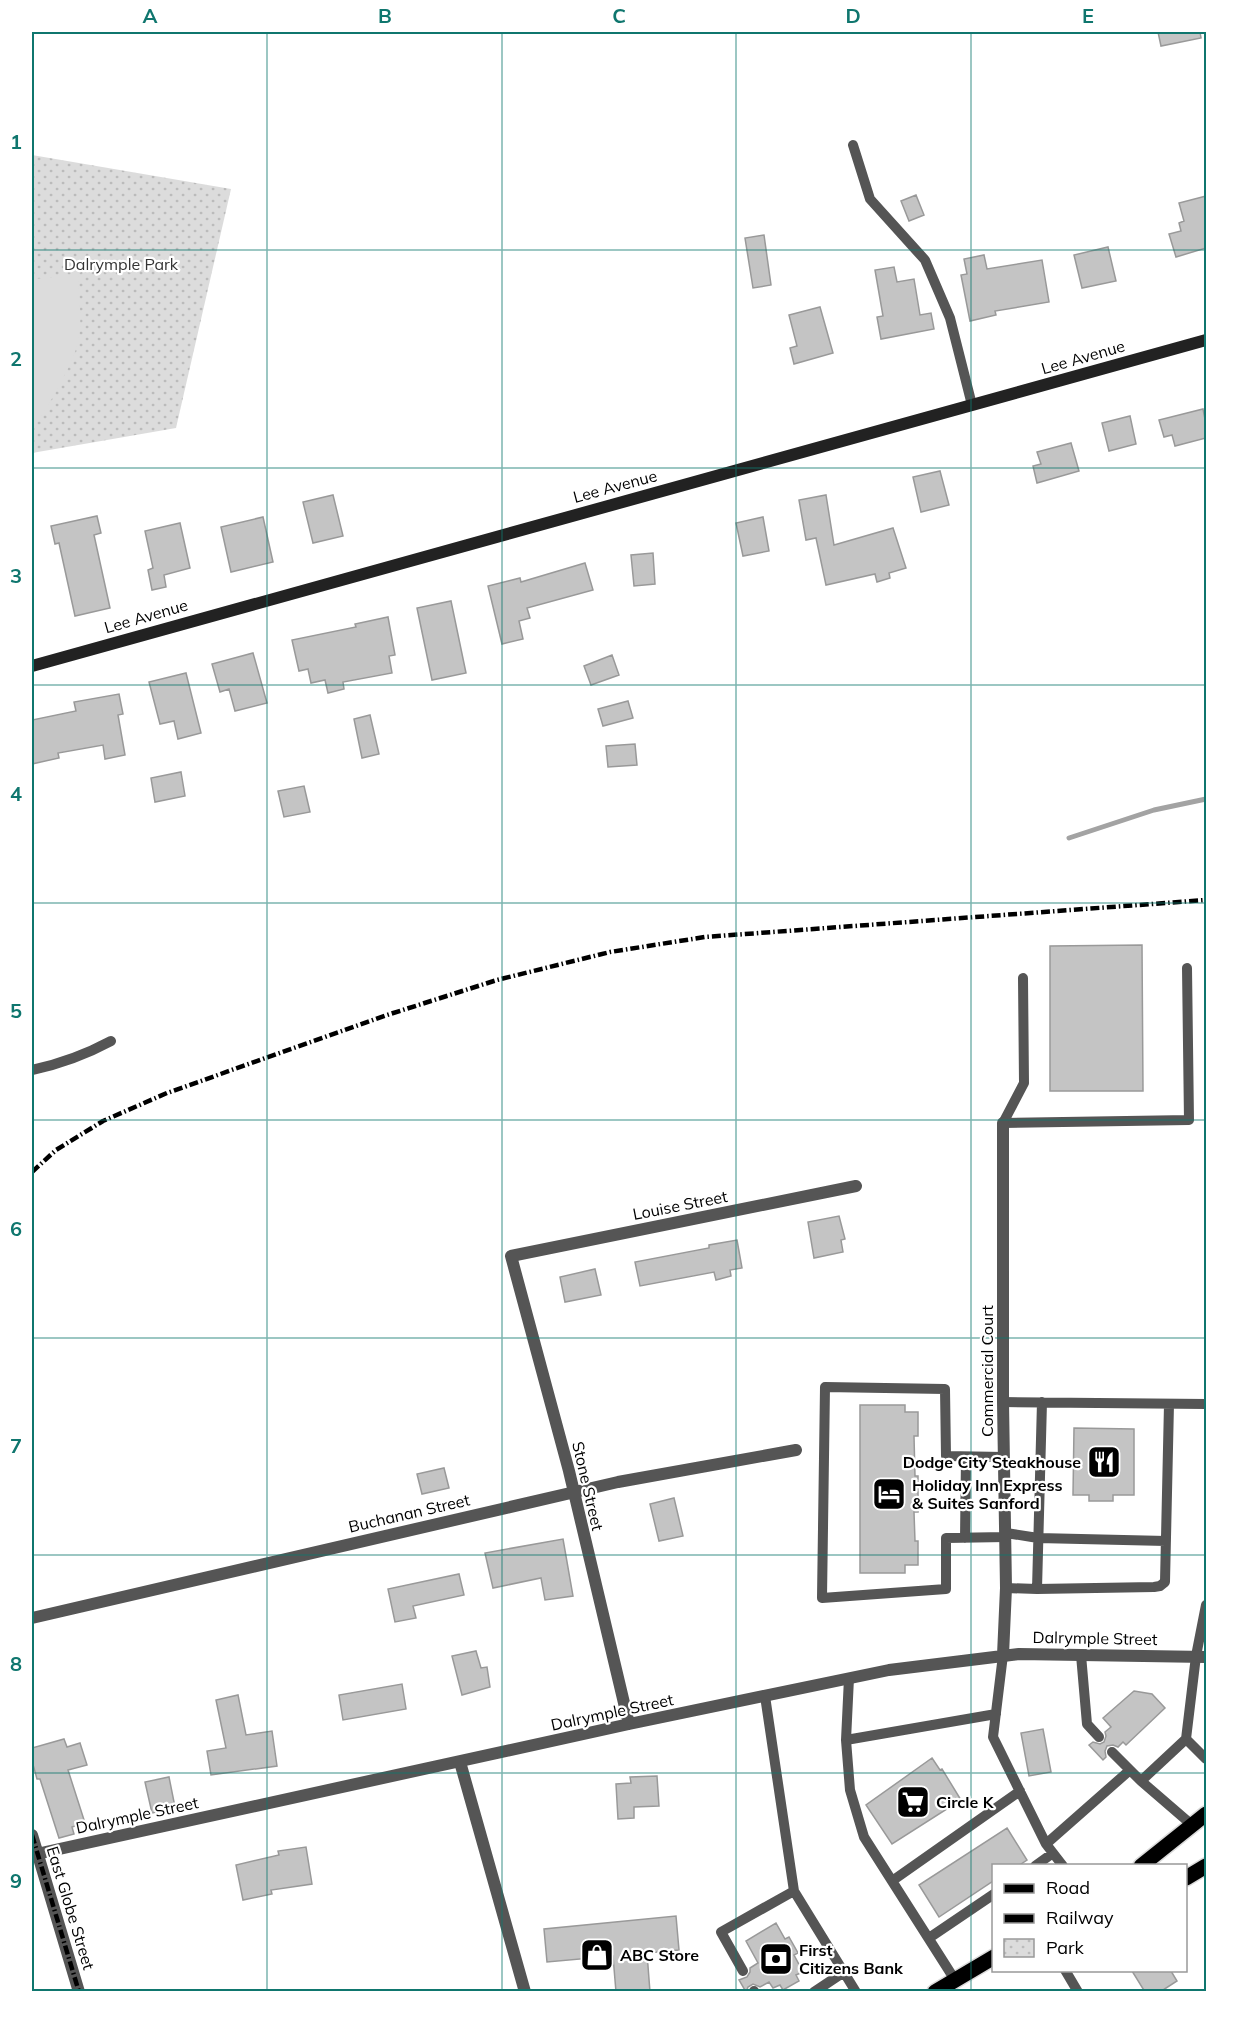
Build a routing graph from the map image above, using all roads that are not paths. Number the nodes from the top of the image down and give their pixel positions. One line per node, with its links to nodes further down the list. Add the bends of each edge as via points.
1 (853, 145): 3 (lane, via 870,199 925,260 950,318)
2 (1206, 340): 3 (street, Lee Avenue)
3 (972, 405): 4 (street, Lee Avenue)
4 (32, 666)
5 (1187, 968): 9 (lane, via 1189,1120)
6 (1023, 978): 9 (lane, via 1024,1083)
7 (111, 1041): 8 (lane, via 82,1057)
8 (32, 1070)
9 (1003, 1123): 12 (street, Commercial Court)
10 (856, 1186): 11 (street, Louise Street)
11 (510, 1256): 19 (street, Stone Street)
12 (1003, 1402): 13 (lane); 18 (street, Commercial Court)
13 (1042, 1402): 14 (lane); 22 (lane)
14 (1169, 1404): 15 (lane); 23 (lane)
15 (1206, 1404)
16 (796, 1450): 19 (street, Buchanan Street)
17 (966, 1457): 18 (lane); 21 (lane); 21 (lane, via 946,1456 945,1389 825,1387 822,1598 946,1589 946,1538)
18 (1004, 1457): 20 (street, Commercial Court)
19 (573, 1492): 27 (street, Buchanan Street); 34 (street, Stone Street)
20 (1006, 1535): 21 (lane); 22 (lane); 24 (street, Commercial Court)
21 (964, 1538)
22 (1038, 1538): 23 (lane); 25 (lane)
23 (1166, 1540): 25 (lane, via 1165,1582 1160,1586)
24 (1006, 1588): 25 (lane); 28 (street, Commercial Court)
25 (1037, 1589)
26 (1206, 1605): 30 (lane)
27 (32, 1618)
28 (1003, 1655): 29 (street, Dalrymple Street); 31 (street, Dalrymple Street); 33 (lane)
29 (1081, 1655): 30 (street, Dalrymple Street); 35 (lane, via 1087,1724)
30 (1201, 1657): 36 (lane)
31 (849, 1678): 32 (street, Dalrymple Street); 37 (lane)
32 (765, 1696): 34 (street, Dalrymple Street); 56 (lane)
33 (996, 1714): 37 (lane); 43 (lane, via 993,1737)
34 (629, 1724): 40 (street, Dalrymple Street)
35 (1099, 1737)
36 (1186, 1739): 39 (lane); 42 (lane)
37 (846, 1740): 55 (lane, via 850,1790 864,1837)
38 (1112, 1752): 41 (lane)
39 (1206, 1759)
40 (459, 1762): 49 (street, Dalrymple Street); 65 (street)
41 (1130, 1770): 42 (lane); 47 (lane)
42 (1141, 1781): 45 (lane)
43 (1020, 1791): 47 (lane); 55 (lane)
44 (1206, 1814): 45 (main road)
45 (1192, 1825): 52 (main road)
46 (32, 1835): 49 (street, East Globe Street)
47 (1046, 1844): 48 (lane)
48 (1053, 1853): 50 (lane); 51 (lane)
49 (34, 1854): 64 (street, East Globe Street)
50 (1038, 1864)
51 (1061, 1864)
52 (1143, 1864)
53 (1205, 1870): 54 (main road)
54 (1187, 1877)
55 (892, 1881): 58 (lane)
56 (794, 1891): 60 (lane, via 721,1932); 61 (lane)
57 (992, 1895): 58 (lane)
58 (928, 1938): 63 (lane)
59 (992, 1958): 63 (main road)
60 (743, 1971)
61 (844, 1972): 66 (lane); 67 (lane)
62 (1066, 1972): 68 (lane)
63 (945, 1987)
64 (79, 1992)
65 (525, 1992)
66 (814, 1992)
67 (856, 1992)
68 (1078, 1992)

